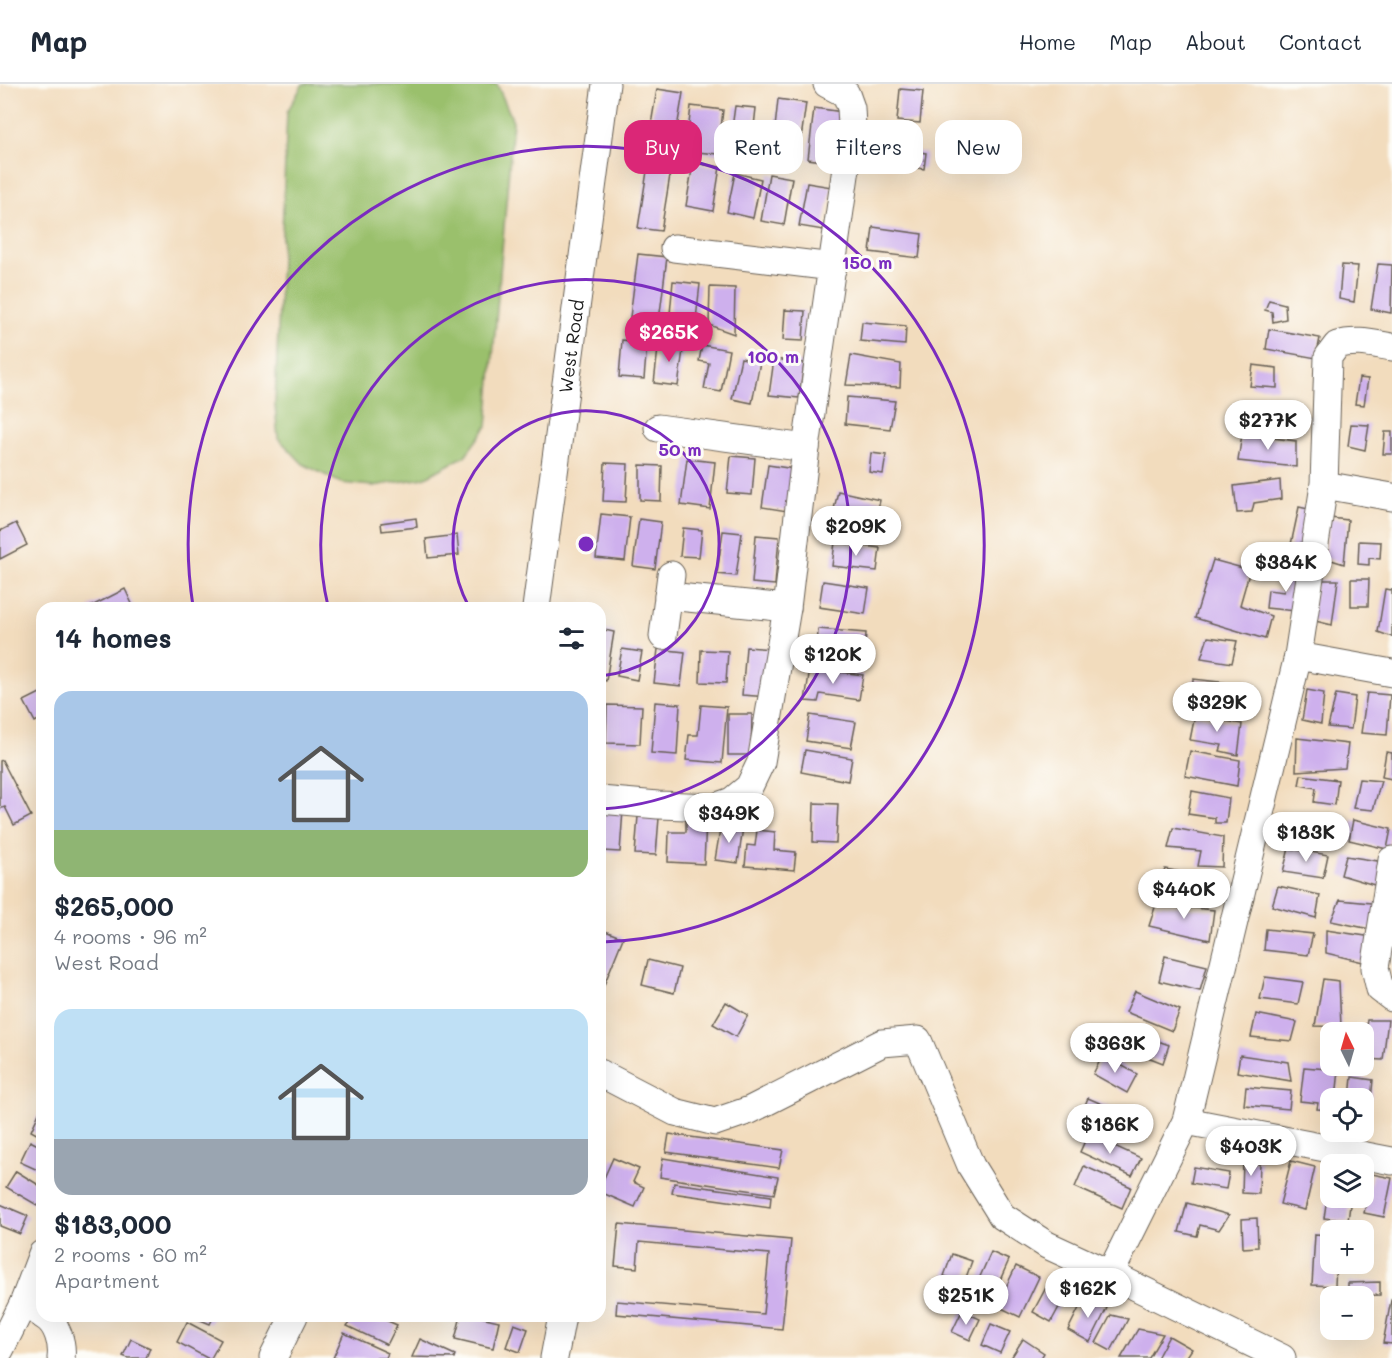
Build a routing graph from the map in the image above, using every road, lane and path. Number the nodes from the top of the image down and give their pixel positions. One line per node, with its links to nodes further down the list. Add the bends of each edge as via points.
1 (606, 84): 10 (street, West Road)
2 (827, 84): 4 (street, via 846,94 852,126)
3 (674, 248): 4 (street)
4 (833, 267): 7 (street)
5 (1392, 347): 8 (street, via 1348,342 1336,345 1328,357)
6 (658, 428): 7 (street)
7 (806, 448): 11 (street)
8 (1324, 484): 9 (street); 13 (street)
9 (1392, 497)
10 (537, 602)
11 (787, 608): 12 (street, via 669,585); 15 (street, via 761,762 749,788 732,801 715,807)
12 (663, 636)
13 (1299, 656): 14 (street); 19 (street)
14 (1392, 673)
15 (606, 801)
16 (1392, 860): 17 (street, via 1375,968 1380,989)
17 (1392, 998)
18 (606, 1076): 21 (street, via 675,1112 715,1122 750,1110 882,1043 918,1040 971,1166 1002,1216 1047,1245)
19 (1186, 1121): 20 (street); 21 (street)
20 (1392, 1161)
21 (1110, 1274): 27 (street)
22 (36, 1311): 26 (street)
23 (52, 1322): 28 (street, via 61,1341)
24 (291, 1322): 29 (street)
25 (561, 1322): 30 (street)
26 (0, 1350)
27 (1268, 1355)
28 (61, 1358)
29 (273, 1358)
30 (554, 1358)

